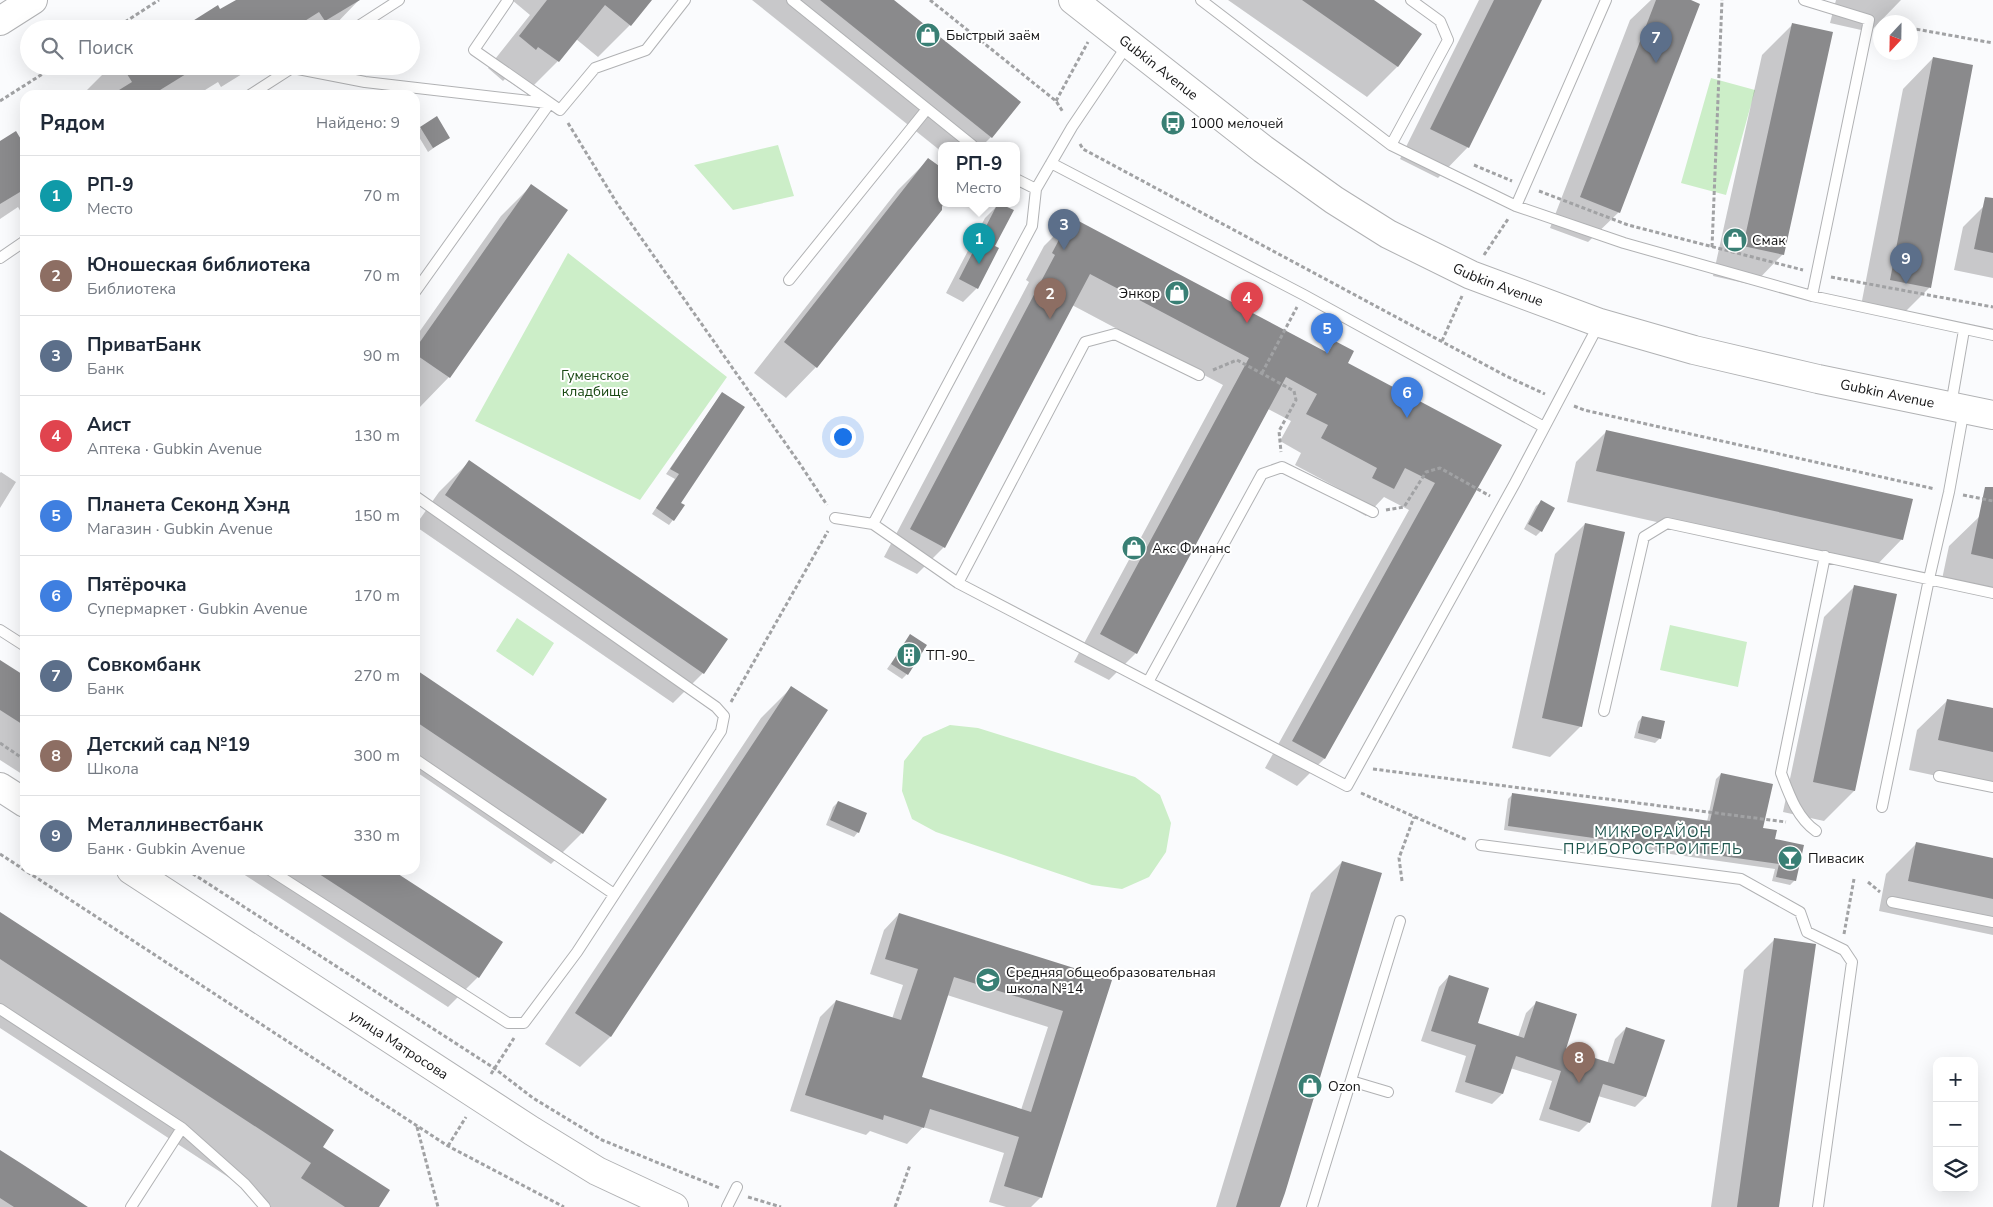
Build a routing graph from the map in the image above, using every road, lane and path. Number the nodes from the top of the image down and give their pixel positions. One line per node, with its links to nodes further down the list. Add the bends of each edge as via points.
1 (33, 0): 17 (main road)
2 (159, 0): 15 (path)
3 (399, 0): 16 (lane)
4 (508, 0): 28 (lane, via 474,50)
5 (684, 0): 30 (lane, via 646,50 595,68)
6 (792, 0): 29 (lane)
7 (930, 0): 27 (path)
8 (1073, 0): 18 (main road, Gubkin Avenue)
9 (1201, 0): 33 (lane)
10 (1411, 0): 33 (lane, via 1440,21 1448,40)
11 (1606, 0): 37 (lane)
12 (1722, 0): 41 (path)
13 (1804, 0): 14 (lane)
14 (1822, 3): 44 (lane, via 1870,20)
15 (128, 20)
16 (368, 20)
17 (0, 21)
18 (1099, 21): 20 (main road, Gubkin Avenue); 27 (path)
19 (1918, 29): 21 (path)
20 (1129, 43): 31 (lane); 50 (main road, Gubkin Avenue, via 1263,149 1388,234 1471,275)
21 (1993, 43)
22 (41, 75): 26 (path)
23 (281, 75): 25 (lane)
24 (332, 75): 28 (lane, via 365,82)
25 (258, 90)
26 (0, 101)
27 (1056, 101): 31 (path)
28 (549, 104): 30 (lane); 46 (lane)
29 (927, 109): 32 (lane); 45 (lane)
30 (560, 110): 65 (path, via 618,205)
31 (1072, 127): 35 (lane); 43 (path, via 1083,149)
32 (968, 142)
33 (1391, 145): 39 (lane)
34 (1467, 162): 37 (path)
35 (1051, 163): 38 (lane); 47 (lane)
36 (1020, 181): 38 (lane)
37 (1524, 185): 39 (lane); 41 (path, via 1628,225)
38 (1036, 189): 66 (lane, via 1032,226)
39 (1516, 206): 48 (lane, via 1624,243)
40 (20, 244): 42 (lane)
41 (1712, 247): 44 (path)
42 (0, 258)
43 (1316, 274): 47 (path); 55 (path)
44 (1816, 274): 48 (lane); 49 (path)
45 (789, 280)
46 (420, 285)
47 (1304, 296): 53 (path); 58 (lane)
48 (1812, 296): 51 (lane)
49 (1993, 307)
50 (1600, 323): 55 (lane); 56 (main road, Gubkin Avenue, via 1818,379)
51 (1964, 330): 52 (lane); 56 (lane)
52 (1993, 335)
53 (1262, 373): 54 (path, via 1237,360); 59 (path, via 1294,391 1296,400 1279,431)
54 (1199, 375): 69 (lane, via 1116,334 1085,342)
55 (1559, 401): 58 (lane); 60 (path, via 1584,410)
56 (1958, 407): 57 (main road, Gubkin Avenue); 60 (lane)
57 (1993, 414)
58 (1544, 427): 63 (lane)
59 (1282, 467): 64 (lane); 73 (lane, via 1262,474)
60 (1949, 492): 62 (path); 68 (lane)
61 (420, 499): 75 (lane, via 716,706)
62 (1993, 501)
63 (1503, 504): 64 (path, via 1440,468 1426,472 1404,508); 79 (lane)
64 (1373, 512)
65 (836, 518): 66 (lane); 75 (path)
66 (873, 524): 69 (lane)
67 (1826, 556): 68 (lane); 74 (lane, via 1668,523 1644,537); 87 (lane, via 1781,773 1790,798)
68 (1929, 579): 70 (lane); 85 (lane)
69 (958, 583): 73 (lane)
70 (1993, 593)
71 (0, 630): 72 (lane)
72 (20, 643)
73 (1148, 682): 81 (lane)
74 (1604, 711)
75 (724, 716): 98 (lane, via 721,731)
76 (0, 743): 77 (path)
77 (20, 757)
78 (420, 762): 98 (lane)
79 (1357, 767): 81 (lane); 87 (path)
80 (1939, 776): 83 (lane)
81 (1347, 786): 86 (path)
82 (0, 787): 84 (main road)
83 (1993, 787)
84 (20, 800)
85 (1882, 807)
86 (1414, 817): 89 (path); 97 (path, via 1399,858)
87 (1807, 825): 88 (lane)
88 (1816, 831)
89 (1481, 845): 121 (lane, via 1742,880 1800,912 1807,932 1844,950 1852,962)
90 (0, 854): 91 (path)
91 (20, 867)
92 (32, 875): 108 (path)
93 (139, 875): 116 (main road, улица Матросова, via 532,1131 597,1170)
94 (195, 875): 105 (path)
95 (278, 875): 104 (lane, via 508,1023)
96 (1854, 879): 102 (path)
97 (1402, 880)
98 (614, 894): 104 (lane, via 577,952)
99 (1892, 902): 101 (lane)
100 (1400, 921): 106 (lane)
101 (1993, 922)
102 (1843, 938)
103 (0, 1009): 109 (lane)
104 (524, 1023): 105 (path)
105 (494, 1068): 111 (path, via 533,1098 602,1140)
106 (1351, 1081): 107 (lane); 120 (lane)
107 (1388, 1092)
108 (417, 1126): 114 (path); 115 (path, via 448,1146)
109 (182, 1128): 112 (lane); 113 (lane, via 245,1184)
110 (910, 1165): 119 (path)
111 (735, 1190): 117 (lane); 118 (path)
112 (132, 1207)
113 (265, 1207)
114 (438, 1207)
115 (564, 1207)
116 (674, 1207)
117 (727, 1207)
118 (780, 1207)
119 (895, 1207)
120 (1312, 1207)
121 (1818, 1207)

